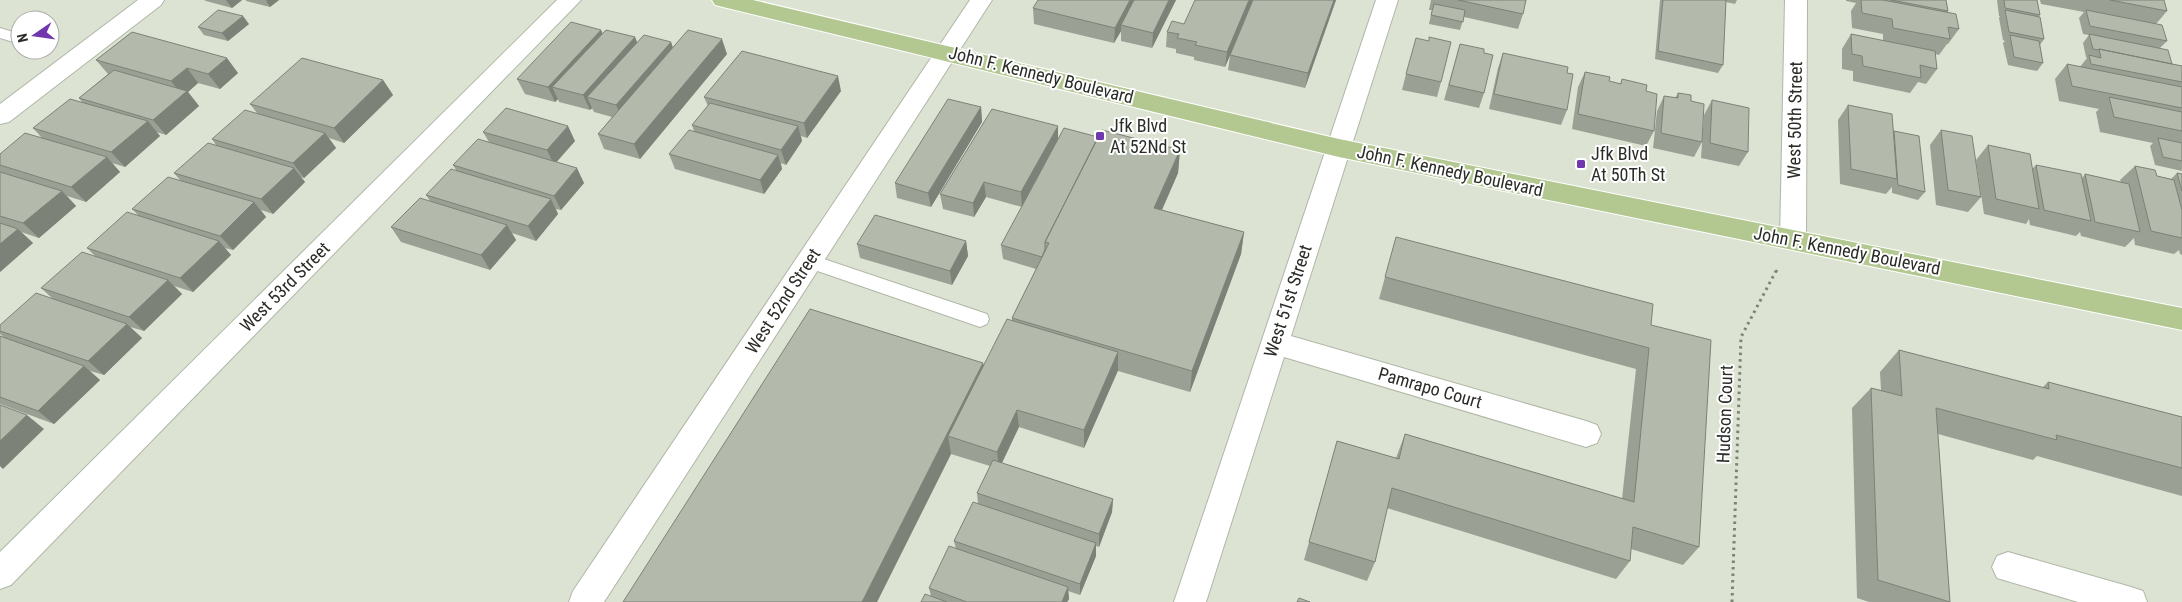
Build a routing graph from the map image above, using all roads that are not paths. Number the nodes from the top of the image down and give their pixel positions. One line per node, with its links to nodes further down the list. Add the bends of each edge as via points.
1 (153, 0): 8 (street)
2 (570, 0): 17 (street, West 53rd Street)
3 (723, 0): 7 (main road, John F. Kennedy Boulevard)
4 (981, 0): 7 (street, West 52nd Street)
5 (1387, 0): 9 (street, West 51st Street)
6 (1796, 0): 10 (street, West 50th Street)
7 (947, 52): 9 (main road, John F. Kennedy Boulevard); 11 (street, West 52nd Street)
8 (0, 116)
9 (1338, 148): 10 (main road, John F. Kennedy Boulevard); 14 (street, West 51st Street)
10 (1793, 240): 13 (main road, John F. Kennedy Boulevard)
11 (809, 261): 12 (lane); 18 (street, West 52nd Street)
12 (980, 319)
13 (2182, 320)
14 (1274, 343): 15 (street, Pamrapo Court); 19 (street, West 51st Street)
15 (1586, 434)
16 (2008, 567): 20 (street)
17 (0, 574)
18 (585, 602)
19 (1190, 602)
20 (2132, 602)

